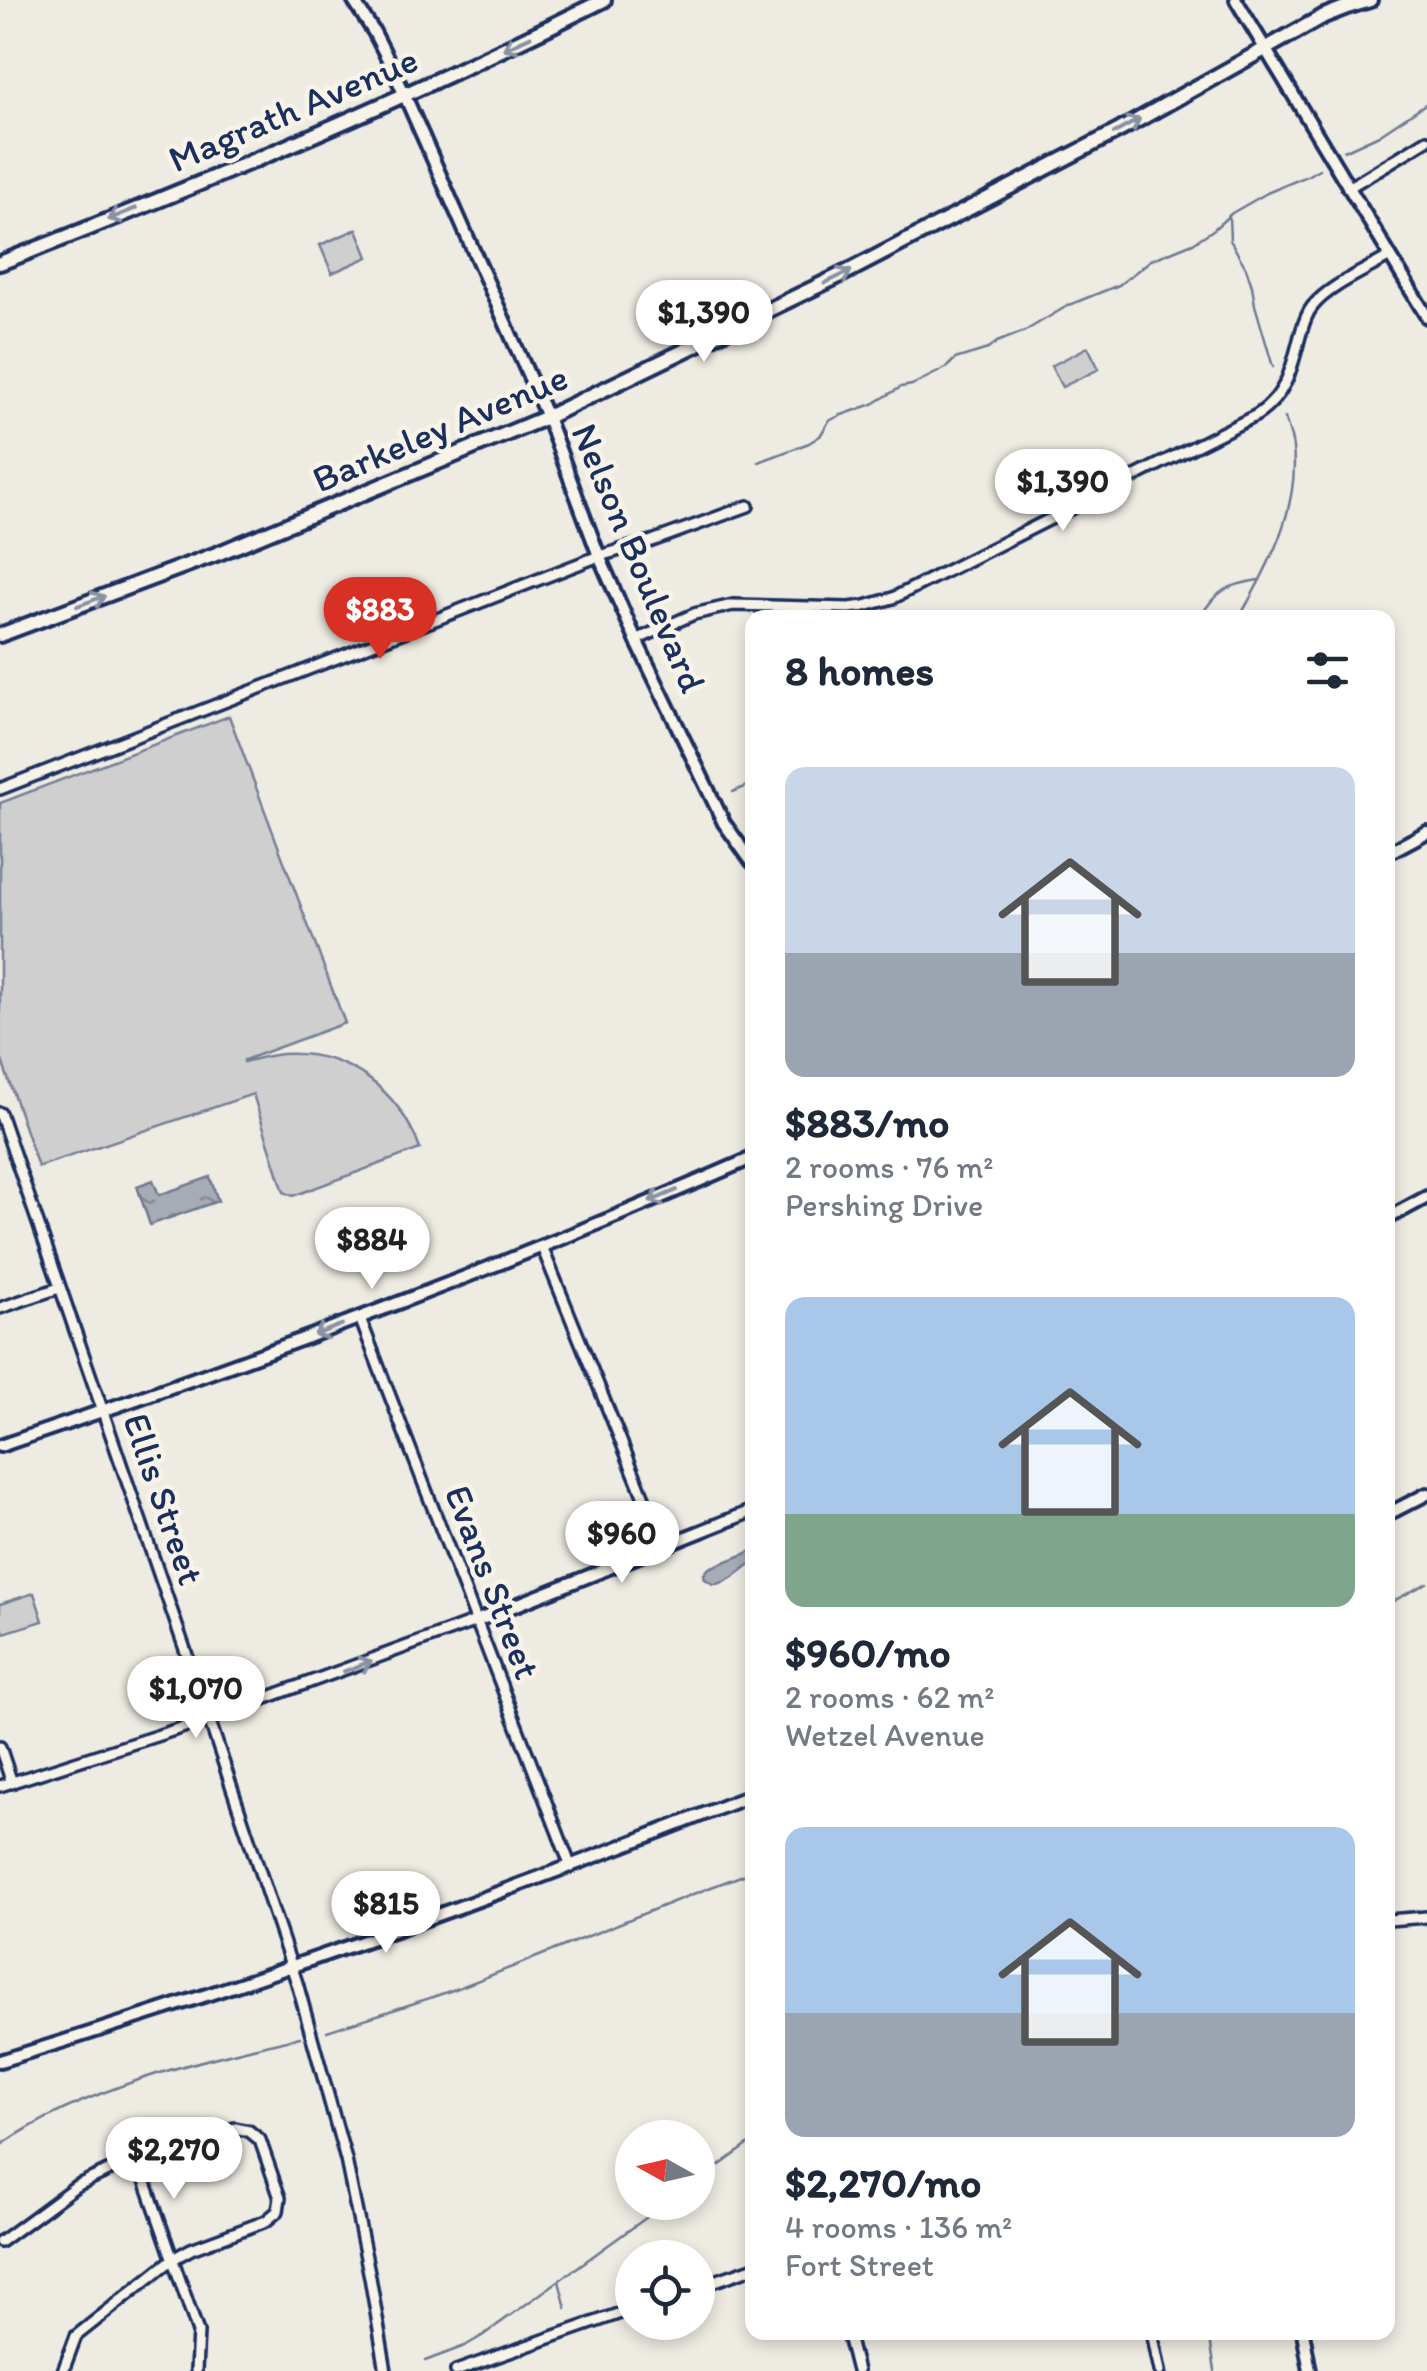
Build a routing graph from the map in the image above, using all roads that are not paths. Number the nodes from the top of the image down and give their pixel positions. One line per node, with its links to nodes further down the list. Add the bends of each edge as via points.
1 (353, 0): 6 (street, Nelson Boulevard)
2 (604, 0): 6 (main road, Magrath Avenue, one-way to 6)
3 (1236, 0): 5 (street)
4 (1370, 0): 5 (main road, Barkeley Avenue, via 1324,16)
5 (1264, 50): 8 (street); 12 (main road, Barkeley Avenue, one-way to 5, via 845,274)
6 (405, 95): 10 (main road, Magrath Avenue, one-way to 10); 12 (street, Nelson Boulevard)
7 (1427, 140): 8 (street)
8 (1348, 188): 9 (street)
9 (1390, 256): 11 (street); 16 (street, via 1312,307 1286,384 1257,415 879,603 732,604)
10 (0, 263)
11 (1427, 317)
12 (548, 417): 14 (street, Nelson Boulevard); 15 (main road, Barkeley Avenue, one-way to 12, via 219,554)
13 (748, 506): 14 (street)
14 (599, 556): 16 (street, Nelson Boulevard); 17 (street)
15 (0, 635)
16 (636, 640): 20 (street, Nelson Boulevard, via 724,823)
17 (0, 789)
18 (1427, 832): 19 (street)
19 (1395, 849)
20 (745, 852)
21 (0, 1113): 26 (street, Ellis Street)
22 (745, 1161): 25 (street, one-way to 25)
23 (1427, 1197): 24 (street)
24 (1395, 1214)
25 (542, 1247): 28 (street); 34 (street)
26 (59, 1288): 27 (street); 29 (street, Ellis Street)
27 (0, 1308)
28 (360, 1318): 29 (street, one-way to 29); 35 (street, Evans Street)
29 (102, 1412): 30 (street); 36 (street, Ellis Street)
30 (0, 1446)
31 (1427, 1494): 32 (street)
32 (1395, 1510)
33 (745, 1514): 34 (street)
34 (664, 1547): 35 (street)
35 (476, 1621): 36 (street, one-way to 35); 41 (street, Evans Street)
36 (209, 1719): 38 (street); 44 (street, Ellis Street)
37 (0, 1746): 38 (street)
38 (12, 1783): 39 (street)
39 (0, 1786)
40 (745, 1798): 41 (street)
41 (570, 1867): 44 (street)
42 (1427, 1917): 43 (street)
43 (1395, 1919)
44 (292, 1966): 45 (street); 57 (street, Ellis Street, via 346,2160)
45 (0, 2061)
46 (138, 2157): 47 (street, via 76,2186); 48 (street); 48 (street, via 235,2128 249,2131 260,2140 280,2198 266,2221)
47 (0, 2242)
48 (173, 2260): 55 (street, via 76,2336); 56 (street, via 198,2332)
49 (745, 2270): 50 (street)
50 (715, 2281)
51 (615, 2315): 58 (street)
52 (850, 2340): 59 (street)
53 (1154, 2340): 60 (street)
54 (1304, 2340): 61 (street)
55 (64, 2371)
56 (196, 2371)
57 (386, 2371)
58 (456, 2371)
59 (857, 2371)
60 (1160, 2371)
61 (1310, 2371)

